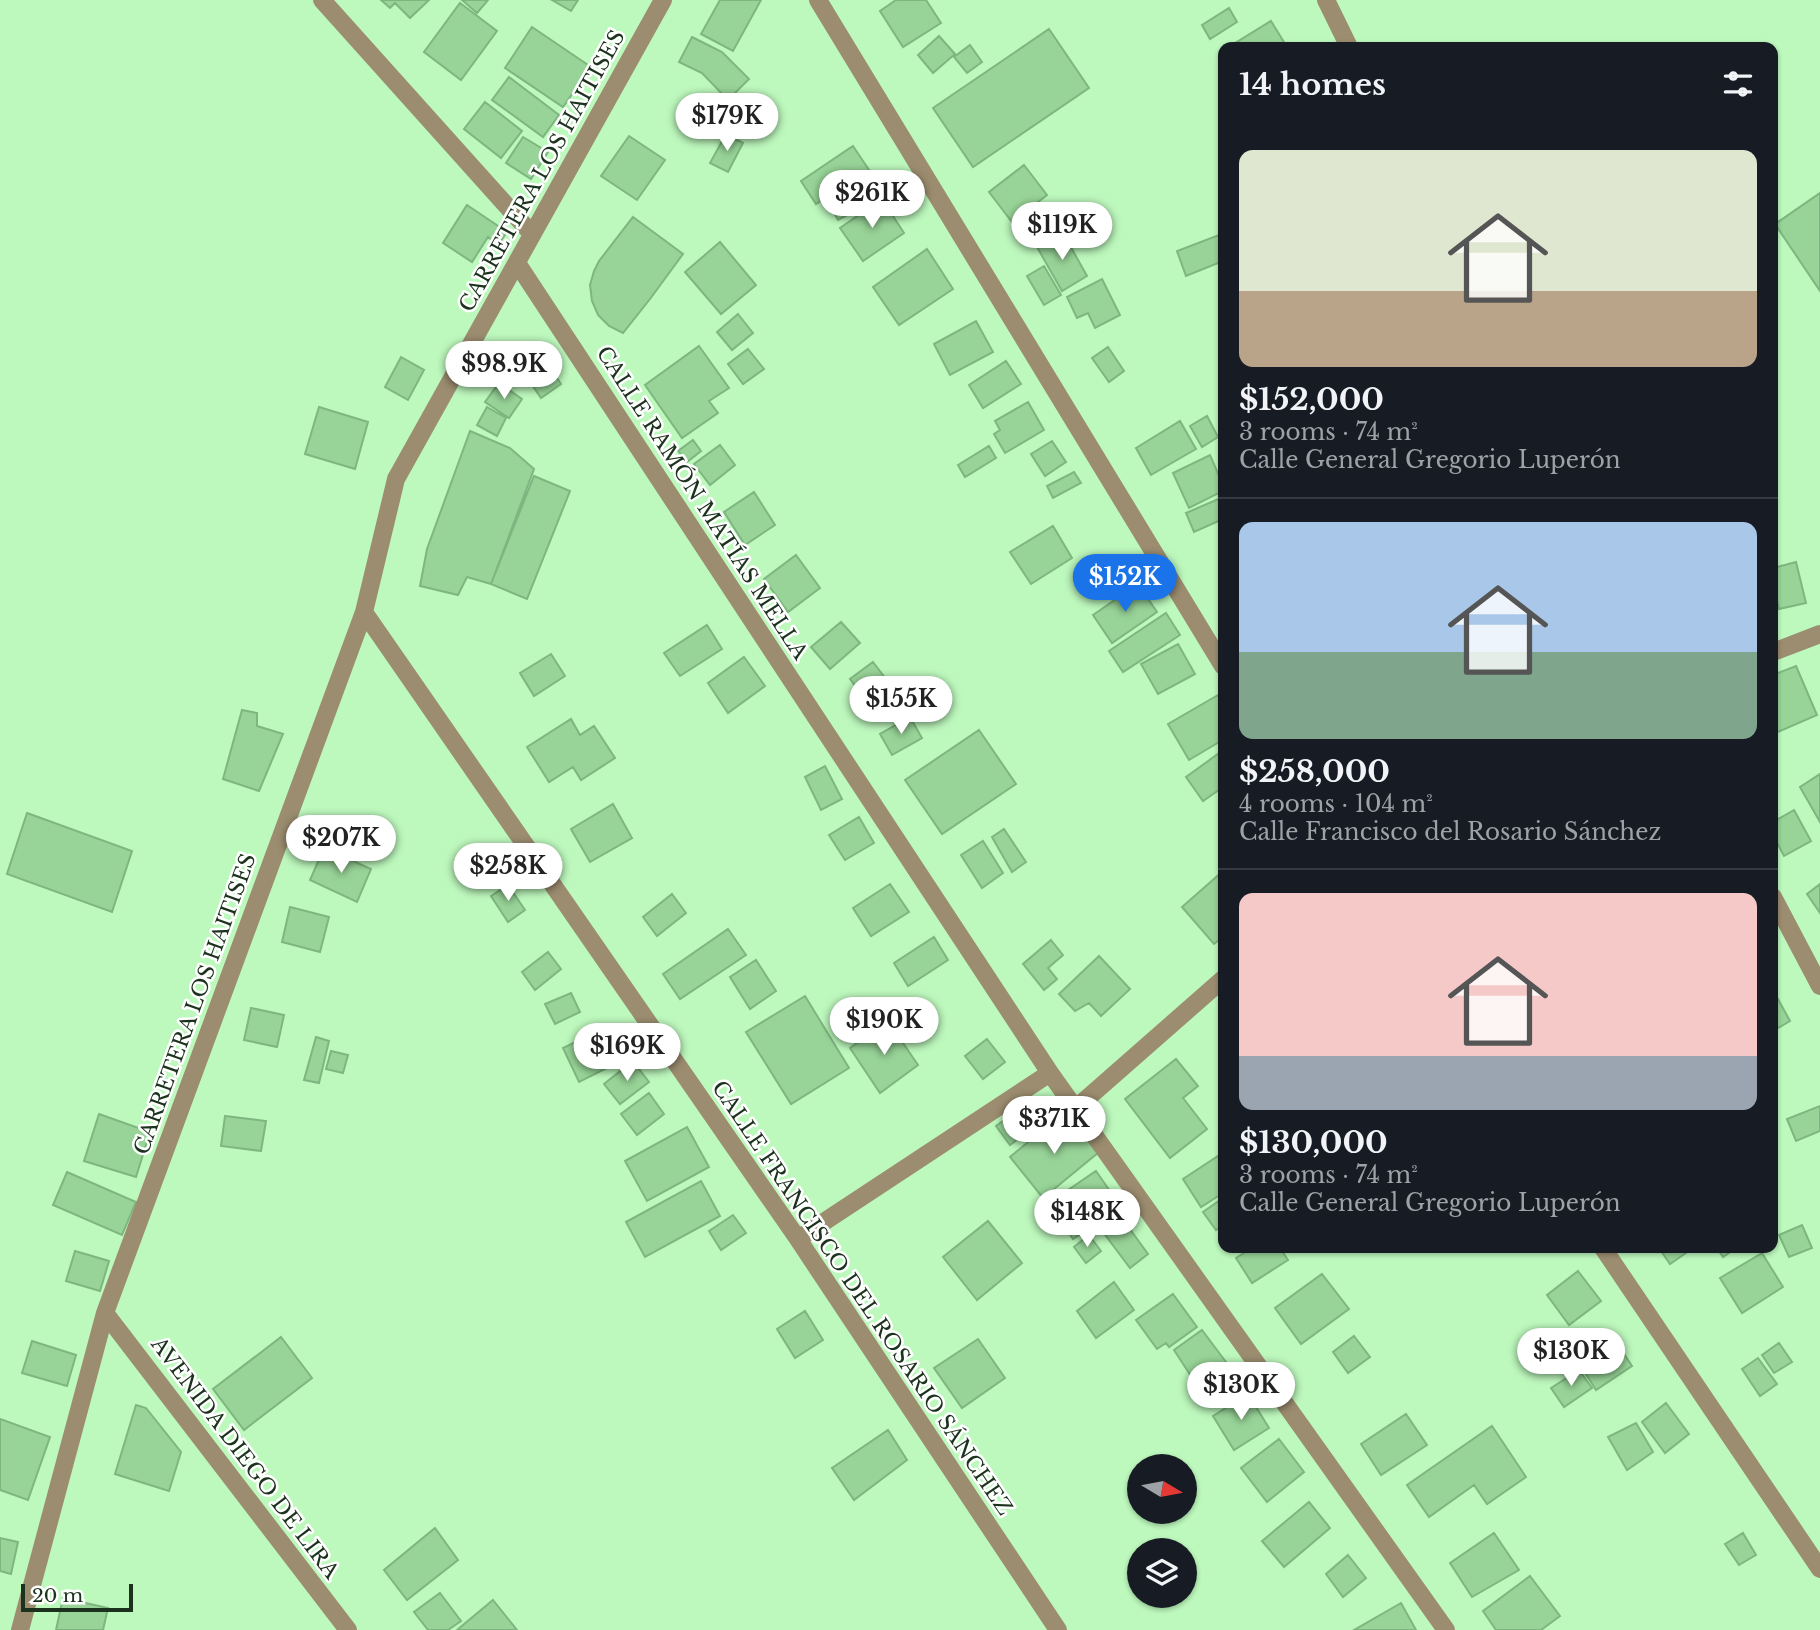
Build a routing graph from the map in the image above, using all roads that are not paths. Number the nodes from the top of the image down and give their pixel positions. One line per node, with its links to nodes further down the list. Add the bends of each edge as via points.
1 (322, 0): 6 (street)
2 (663, 0): 6 (street, CARRETERA LOS HAITISES)
3 (818, 0): 11 (street)
4 (1326, 0): 5 (street)
5 (1347, 42)
6 (532, 234): 7 (street, CARRETERA LOS HAITISES)
7 (517, 263): 8 (street, CARRETERA LOS HAITISES, via 396,479); 15 (street, CALLE RAMÓN MATÍAS MELLA)
8 (364, 612): 17 (street, CALLE FRANCISCO DEL ROSARIO SÁNCHEZ); 19 (street, CARRETERA LOS HAITISES)
9 (1820, 634): 10 (street)
10 (1778, 650)
11 (1218, 658)
12 (1778, 906): 14 (street)
13 (1218, 983): 16 (street)
14 (1820, 986)
15 (1050, 1073): 16 (street, CALLE RAMÓN MATÍAS MELLA); 17 (street)
16 (1075, 1109): 24 (street, CALLE RAMÓN MATÍAS MELLA)
17 (798, 1239): 23 (street, CALLE FRANCISCO DEL ROSARIO SÁNCHEZ)
18 (1606, 1253): 20 (street)
19 (105, 1313): 21 (street, CARRETERA LOS HAITISES); 22 (street, AVENIDA DIEGO DE LIRA)
20 (1820, 1569)
21 (20, 1630)
22 (348, 1630)
23 (1058, 1630)
24 (1446, 1630)

